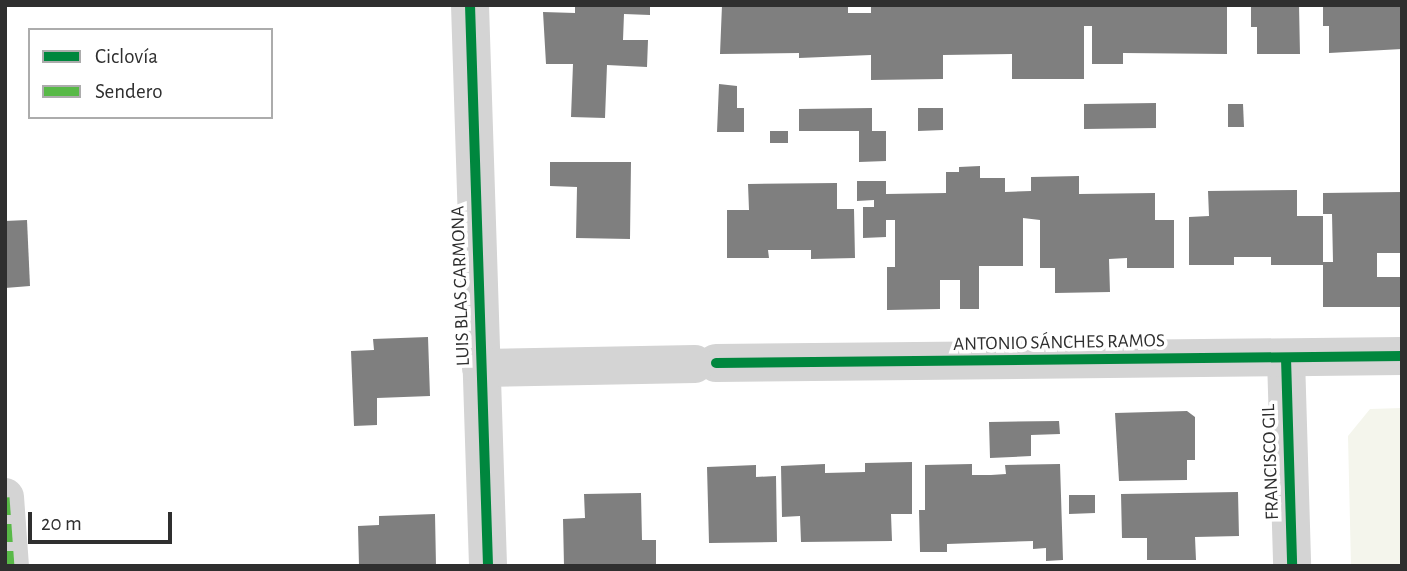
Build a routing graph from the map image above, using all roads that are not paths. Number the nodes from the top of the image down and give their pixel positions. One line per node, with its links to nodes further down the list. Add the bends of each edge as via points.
1 (470, 5): 4 (street, LUIS BLAS CARMONA)
2 (1402, 356): 3 (street, ANTONIO SÁNCHES RAMOS)
3 (1286, 358): 4 (street, ANTONIO SÁNCHES RAMOS); 8 (street, FRANCISCO GIL)
4 (481, 368): 7 (street, LUIS BLAS CARMONA)
5 (5, 497): 6 (street)
6 (10, 566)
7 (488, 566)
8 (1292, 566)

